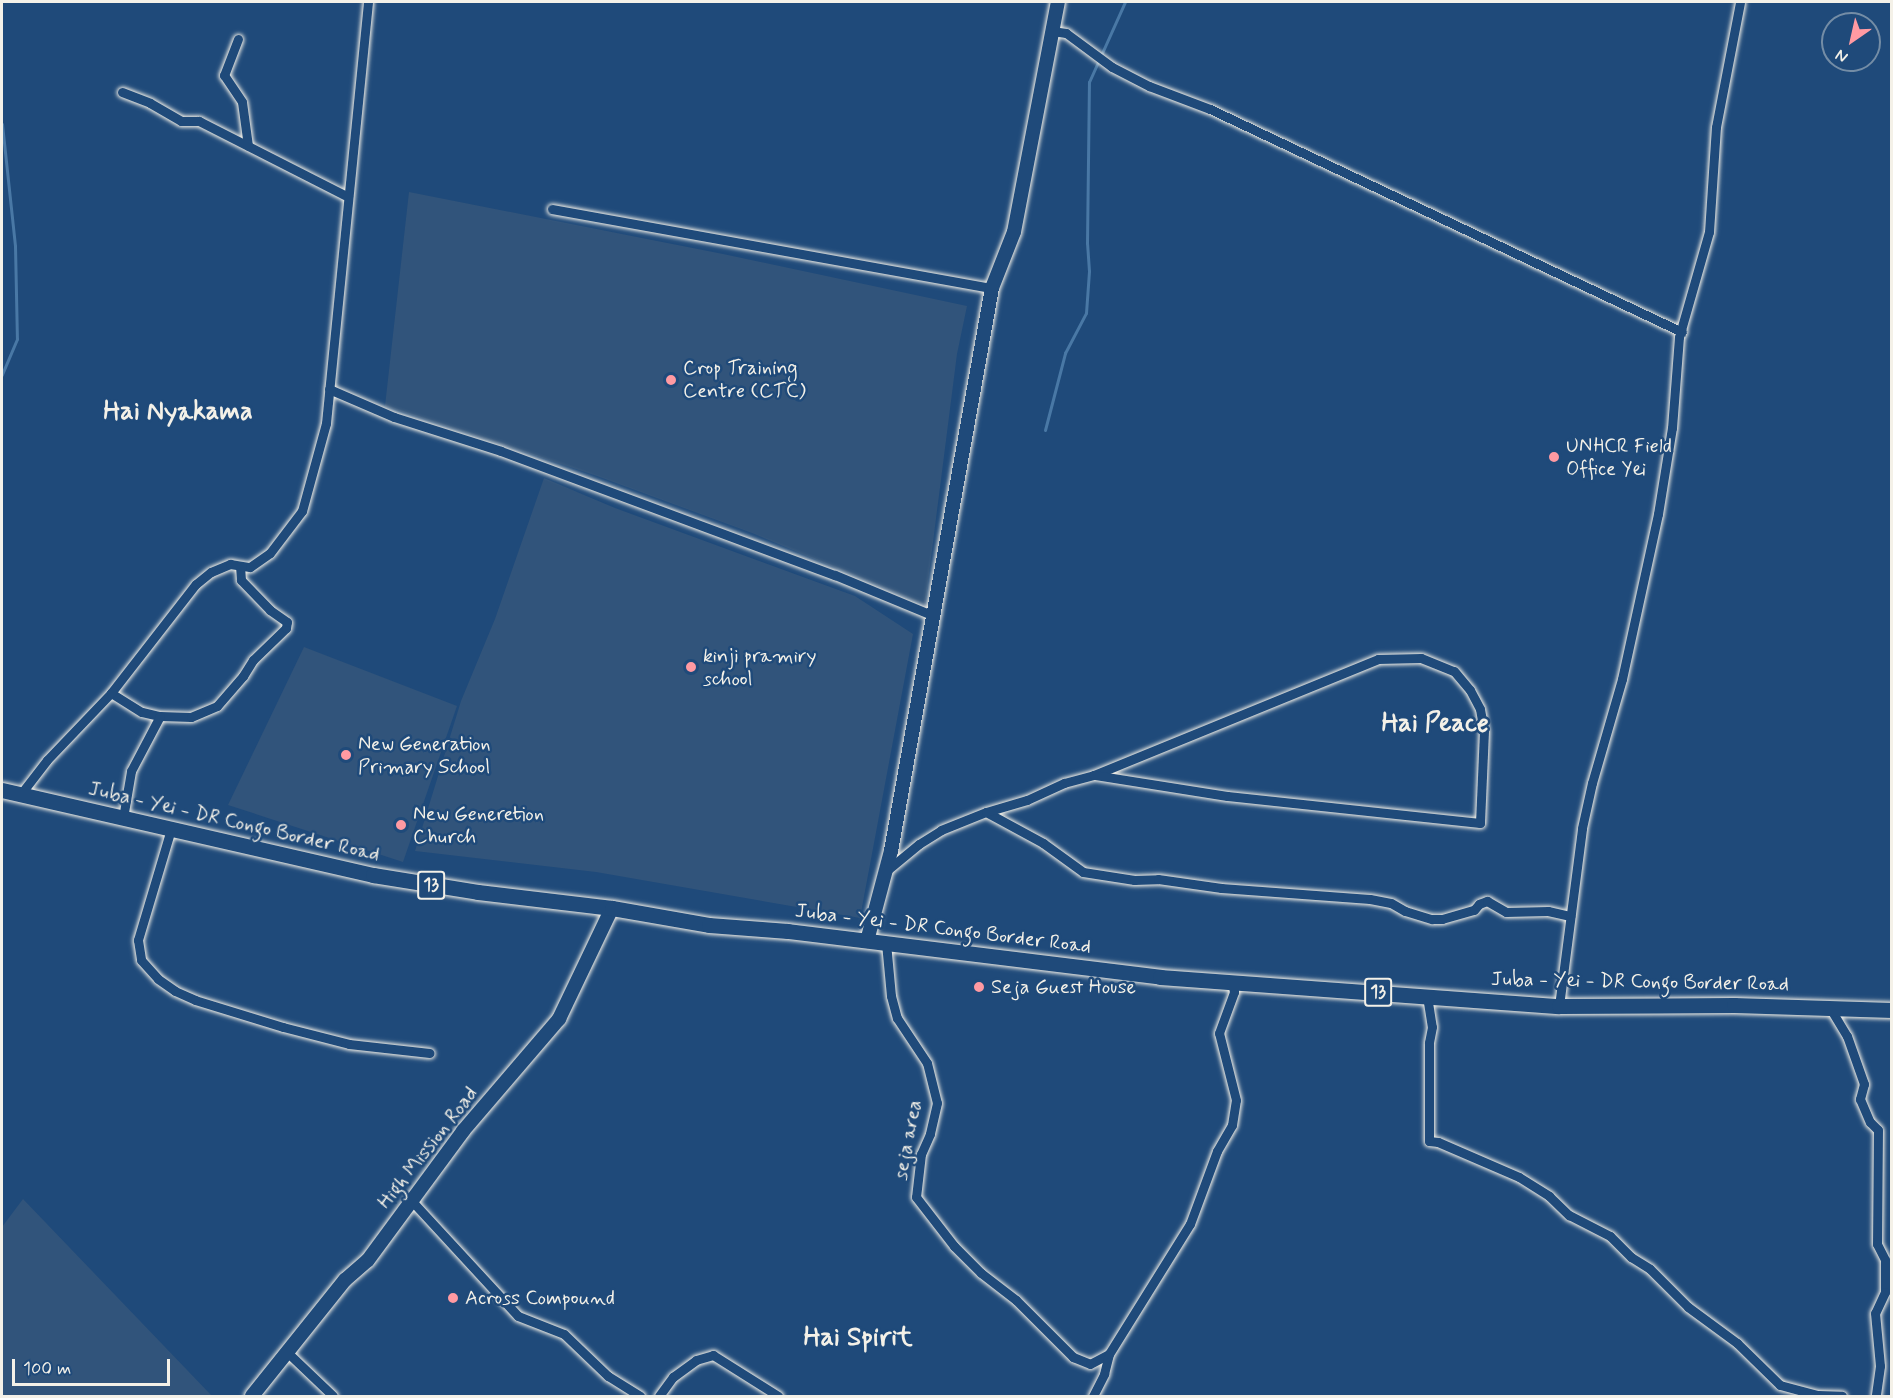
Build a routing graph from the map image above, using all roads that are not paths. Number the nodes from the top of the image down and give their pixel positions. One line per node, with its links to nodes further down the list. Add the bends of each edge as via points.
1 (368, 2): 8 (street)
2 (1058, 2): 4 (street)
3 (1740, 2): 11 (street, via 1716,127 1709,232)
4 (1052, 31): 10 (street, via 1014,232); 11 (street, via 1065,33 1112,67 1149,86 1210,109)
5 (238, 39): 7 (street, via 224,75 242,102)
6 (122, 92): 7 (street, via 182,121 199,121)
7 (248, 146): 8 (street)
8 (348, 197): 12 (street)
9 (552, 209): 10 (street)
10 (993, 288): 14 (street)
11 (1682, 332): 25 (street, via 1658,513 1622,679 1592,783)
12 (329, 389): 13 (street, via 326,423 302,511 270,553 250,567); 14 (street, via 394,417 501,450 835,575)
13 (240, 566): 15 (street, via 230,564 196,584); 16 (street, via 241,580 287,622 286,628 253,660 217,706 191,717)
14 (934, 616): 23 (street)
15 (111, 693): 16 (street, via 142,712); 19 (street, via 47,760)
16 (160, 716): 21 (street, via 131,771)
17 (1094, 775): 17 (street, via 1378,659 1421,658 1454,671 1480,709 1484,731 1480,823 1227,796); 20 (street)
18 (2, 790): 19 (main road, Juba - Yei - DR Congo Border Road / 13)
19 (20, 795): 21 (main road, Juba - Yei - DR Congo Border Road / 13)
20 (986, 812): 23 (street, via 941,830); 25 (street, via 1043,843 1083,872 1134,880 1370,899 1432,919 1474,909 1488,901 1506,912 1548,911)
21 (123, 818): 22 (main road, Juba - Yei - DR Congo Border Road / 13)
22 (171, 829): 24 (main road, Juba - Yei - DR Congo Border Road / 13, via 373,875); 33 (street, via 138,940 141,960 158,979 195,1000 283,1027 349,1044)
23 (885, 872): 26 (street)
24 (612, 908): 26 (main road, Juba - Yei - DR Congo Border Road / 13, via 709,925); 34 (street, High Mission Road, via 559,1019)
25 (1570, 916): 30 (street)
26 (867, 941): 27 (main road, Juba - Yei - DR Congo Border Road / 13)
27 (886, 943): 28 (main road, Juba - Yei - DR Congo Border Road / 13); 36 (street, seja area, via 897,1018 927,1063 937,1103 921,1154 916,1197 954,1246 1073,1357 1090,1364)
28 (1232, 982): 29 (main road, Juba - Yei - DR Congo Border Road / 13); 36 (street, via 1233,992 1220,1033 1236,1100 1232,1125 1217,1151 1190,1224)
29 (1426, 996): 30 (main road, Juba - Yei - DR Congo Border Road / 13); 43 (street, via 1432,1027 1429,1141 1519,1177 1549,1196 1569,1215 1610,1236 1688,1307 1746,1351 1780,1385 1809,1394)
30 (1559, 1006): 31 (main road, Juba - Yei - DR Congo Border Road / 13)
31 (1830, 1008): 32 (main road, Juba - Yei - DR Congo Border Road / 13); 44 (street, via 1847,1036 1864,1084 1860,1098 1870,1122 1878,1130 1877,1244 1885,1260 1885,1292 1875,1313 1880,1366)
32 (1892, 1010)
33 (429, 1053)
34 (410, 1199): 35 (street, High Mission Road, via 368,1260 345,1280); 39 (street, via 518,1316 564,1334 608,1376)
35 (288, 1353): 37 (street, High Mission Road); 38 (street)
36 (1109, 1354): 42 (street)
37 (252, 1396)
38 (333, 1396)
39 (640, 1396)
40 (659, 1396): 41 (street, via 673,1377 696,1360 713,1355)
41 (778, 1396)
42 (1093, 1396)
43 (1842, 1396)
44 (1876, 1396)

